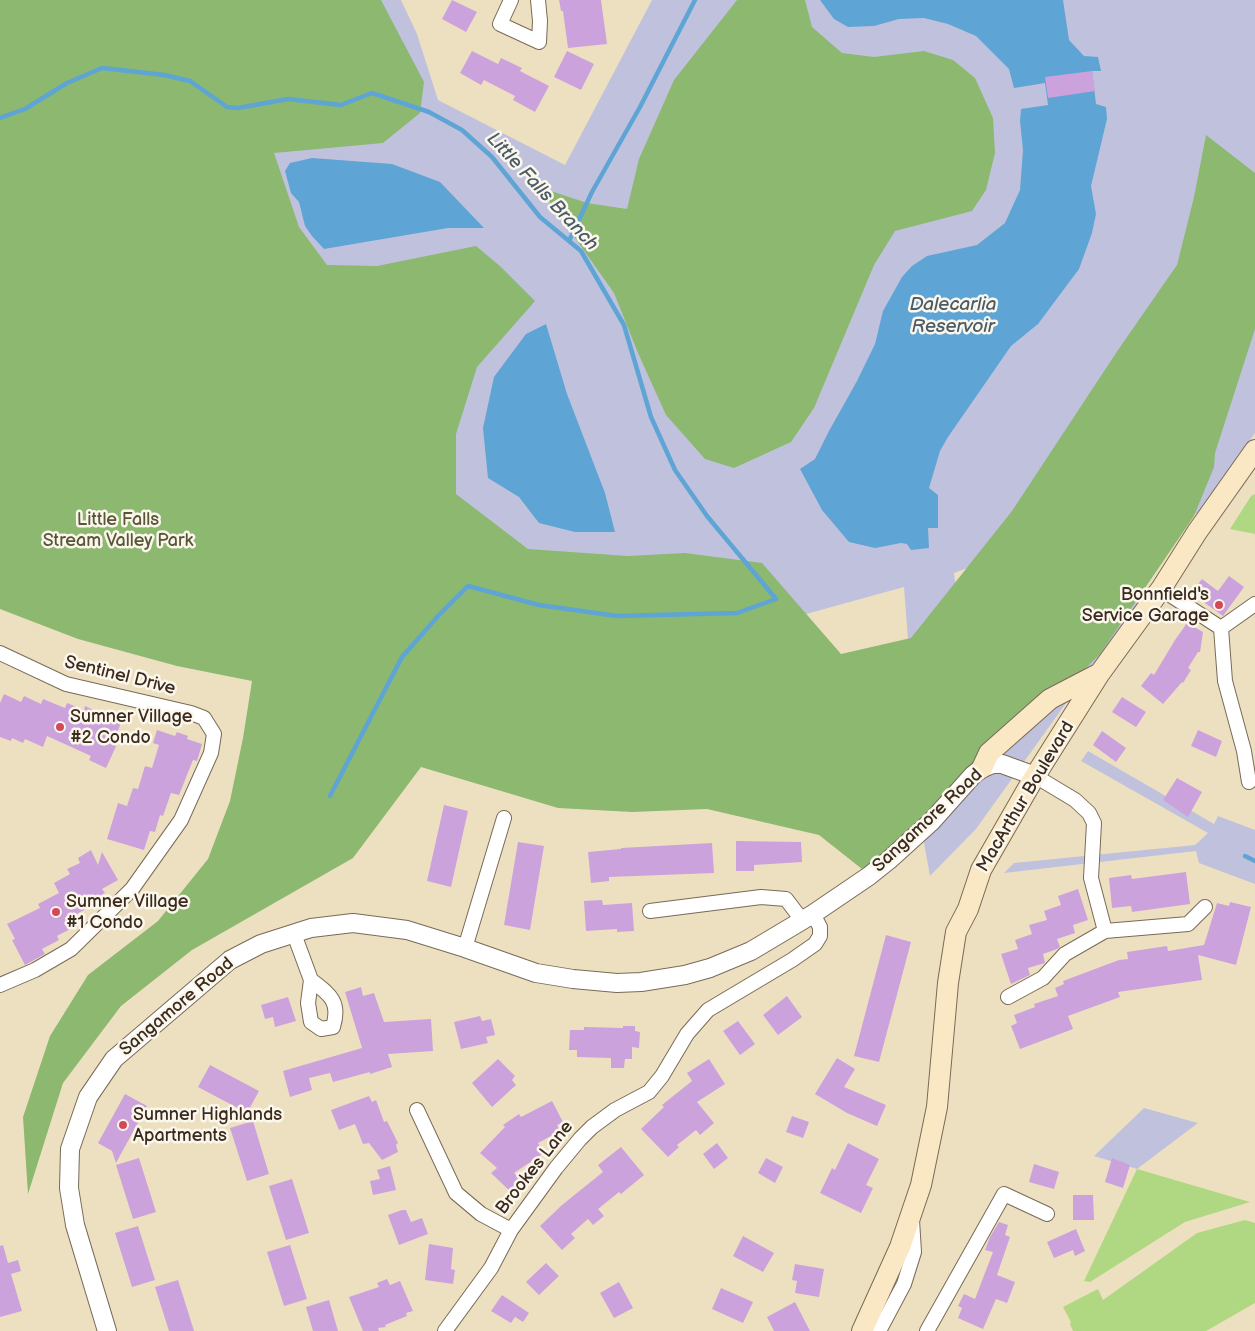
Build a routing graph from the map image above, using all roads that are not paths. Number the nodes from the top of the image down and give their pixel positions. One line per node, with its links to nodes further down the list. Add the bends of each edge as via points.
1 (511, 0): 2 (street, via 500,24 539,42)
2 (538, 0)
3 (1255, 450): 4 (main road, MacArthur Boulevard)
4 (1161, 589): 6 (street); 8 (main road, MacArthur Boulevard)
5 (1255, 604): 6 (street)
6 (1221, 628): 11 (street, via 1224,681 1244,751)
7 (0, 653): 20 (street, Sentinel Drive, via 66,684 191,713 204,718 214,734 212,753 181,820 132,888 71,949)
8 (1100, 674): 9 (main road, via 1050,699 989,752); 10 (main road, MacArthur Boulevard)
9 (982, 768): 10 (street, Sangamore Road, via 1002,764); 15 (street, Sangamore Road, via 932,821 889,860)
10 (1035, 776): 16 (street, via 1075,800 1089,813 1094,823 1091,878); 23 (main road, MacArthur Boulevard, via 981,870 968,909 956,932 937,1107 921,1185)
11 (1248, 782)
12 (504, 818): 18 (street)
13 (1205, 907): 16 (street, via 1188,924)
14 (650, 910): 15 (street, via 761,898 786,899)
15 (807, 917): 18 (street, Sangamore Road, via 728,960 686,975 641,982 595,982 536,973); 25 (street, Brookes Lane, via 820,927 820,936 815,944 708,1010 687,1034 649,1092 592,1127 556,1168)
16 (1105, 931): 21 (street, via 1065,954 1043,978)
17 (294, 934): 18 (street, Sangamore Road, via 311,928 354,923 407,930); 19 (street); 26 (street, Sangamore Road, via 261,944 230,960 114,1059 88,1097 70,1149 69,1188 75,1225)
18 (465, 948)
19 (310, 980)
20 (0, 985)
21 (1008, 997)
22 (417, 1110): 25 (street, via 456,1193 481,1214)
23 (912, 1212): 28 (main road, MacArthur Boulevard); 29 (street, via 914,1252 904,1284)
24 (1047, 1214): 30 (street, via 1004,1194)
25 (511, 1230): 27 (street, Brookes Lane, via 491,1268)
26 (107, 1331)
27 (444, 1331)
28 (862, 1331)
29 (879, 1331)
30 (927, 1331)

